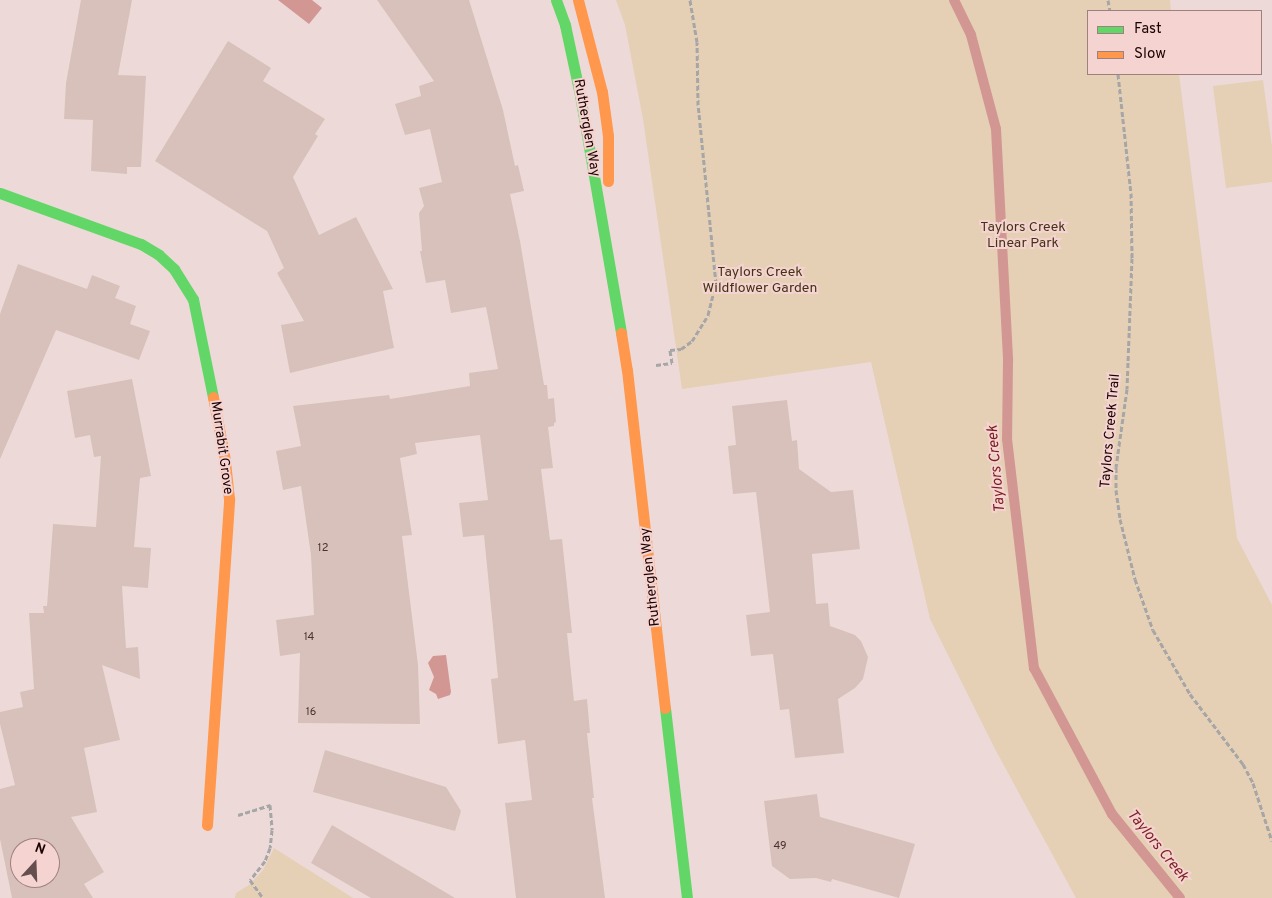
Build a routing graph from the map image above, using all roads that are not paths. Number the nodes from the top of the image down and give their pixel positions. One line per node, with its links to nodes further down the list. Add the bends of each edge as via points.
1 (556, 0): 4 (street, Rutherglen Way, via 574,62)
2 (578, 0): 4 (street, Rutherglen Way, via 598,72 608,136)
3 (0, 193): 5 (street, Murrabit Grove, via 141,244 174,269 193,299 225,460 229,499)
4 (609, 258): 6 (street, Rutherglen Way, via 627,370)
5 (207, 825)
6 (687, 898)

